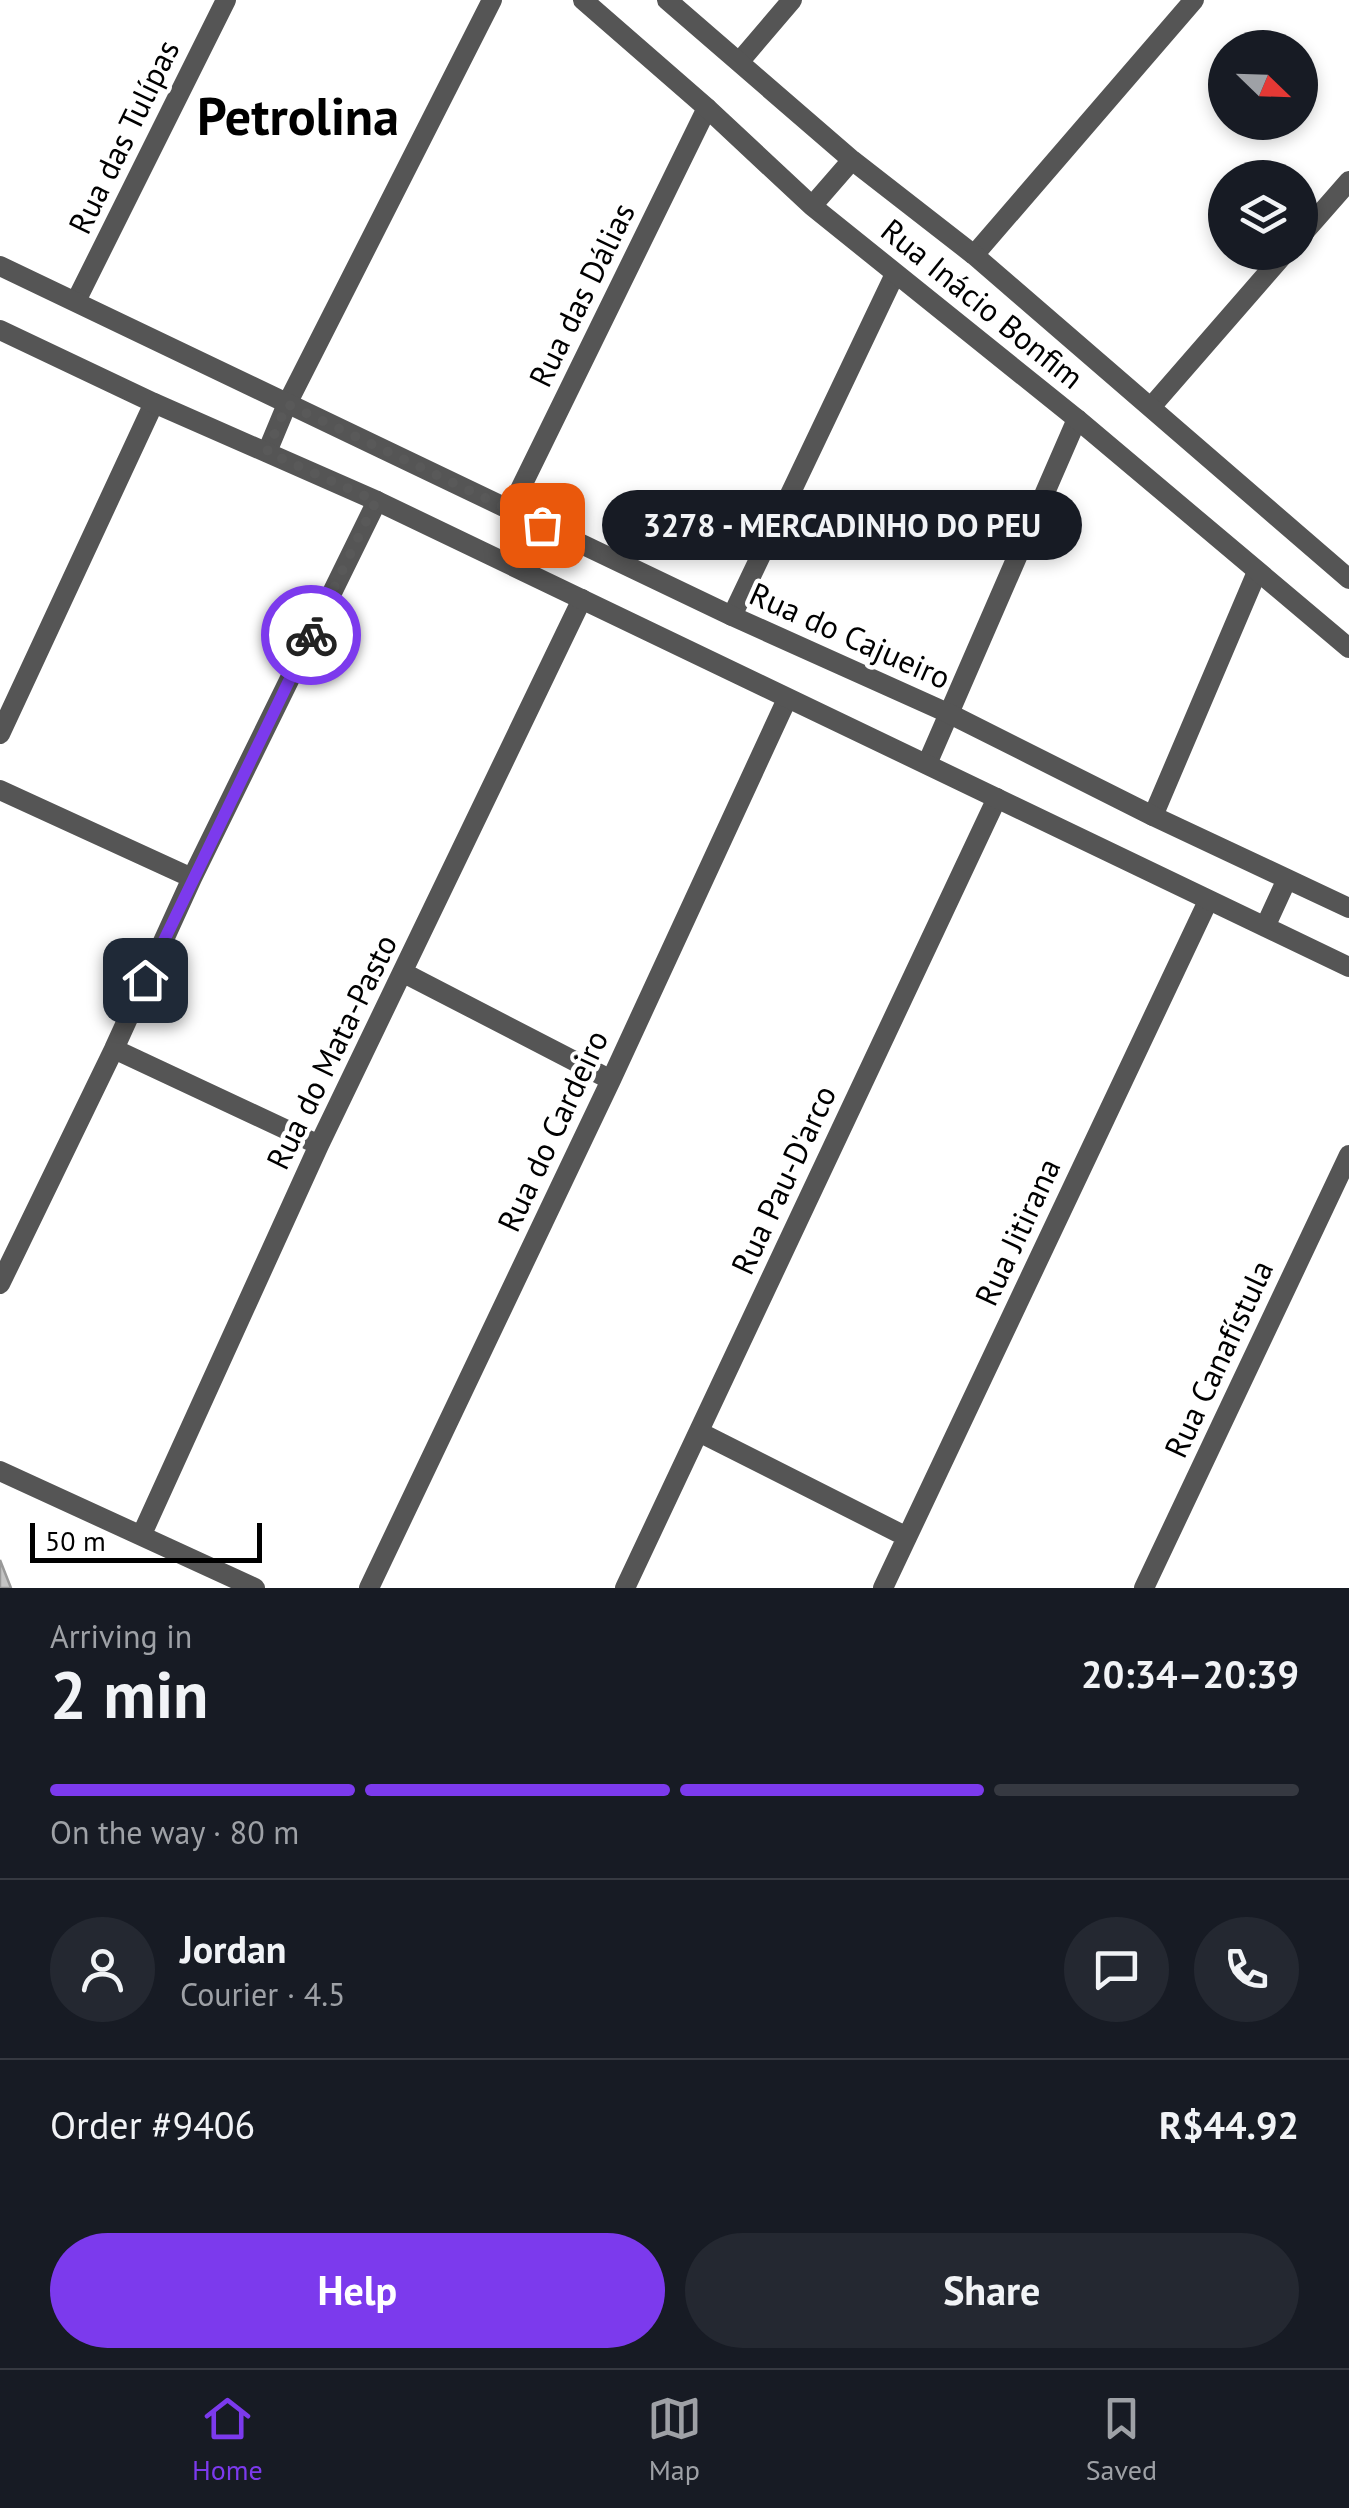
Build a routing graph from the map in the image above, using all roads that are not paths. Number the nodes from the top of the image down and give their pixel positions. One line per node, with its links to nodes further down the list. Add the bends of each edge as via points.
1 (226, 0): 17 (street, Rua das Tulípas)
2 (492, 0): 20 (street)
3 (583, 0): 8 (street, Rua Inácio Bonfim)
4 (667, 0): 7 (street, Rua Inácio Bonfim)
5 (792, 0): 7 (street)
6 (1194, 0): 13 (street)
7 (740, 62): 9 (street, Rua Inácio Bonfim)
8 (707, 108): 11 (street, Rua Inácio Bonfim); 25 (street, Rua das Dálias)
9 (852, 160): 11 (street); 13 (street, Rua Inácio Bonfim)
10 (1349, 181): 12 (street)
11 (812, 206): 16 (street, Rua Inácio Bonfim)
12 (1318, 216)
13 (974, 255): 21 (street, Rua Inácio Bonfim)
14 (0, 266): 17 (street, Rua do Cajueiro)
15 (1270, 270): 21 (street)
16 (895, 274): 22 (street, Rua Inácio Bonfim); 29 (street)
17 (76, 301): 20 (street, Rua do Cajueiro)
18 (0, 330): 19 (street)
19 (154, 404): 23 (street); 33 (street)
20 (287, 404): 23 (street); 25 (street, Rua do Cajueiro)
21 (1151, 407): 27 (street, Rua Inácio Bonfim)
22 (1077, 419): 26 (street, Rua Inácio Bonfim); 32 (street)
23 (267, 452): 24 (street)
24 (376, 501): 28 (street); 38 (street)
25 (510, 510): 29 (street, Rua do Cajueiro)
26 (1257, 572): 30 (street, Rua Inácio Bonfim); 37 (street)
27 (1349, 579)
28 (582, 599): 31 (street); 44 (street, Rua do Mata-Pasto)
29 (732, 616): 32 (street, Rua do Cajueiro)
30 (1349, 648)
31 (787, 699): 34 (street); 46 (street, Rua do Cardeiro)
32 (950, 714): 34 (street); 37 (street, Rua do Cajueiro)
33 (0, 734)
34 (926, 764): 36 (street)
35 (0, 790): 38 (street)
36 (997, 798): 40 (street); 50 (street, Rua Pau-D'arco)
37 (1154, 816): 39 (street, Rua do Cajueiro)
38 (192, 878): 45 (street)
39 (1287, 879): 41 (street, Rua do Cajueiro); 42 (street)
40 (1208, 901): 42 (street); 53 (street, Rua Jitirana)
41 (1349, 908)
42 (1265, 927): 43 (street)
43 (1349, 967)
44 (404, 973): 46 (street); 47 (street, Rua do Mata-Pasto)
45 (114, 1049): 47 (street); 49 (street)
46 (611, 1080): 55 (street, Rua do Cardeiro)
47 (319, 1145): 52 (street, Rua do Mata-Pasto)
48 (1349, 1155): 58 (street, Rua Canafístula)
49 (0, 1284)
50 (698, 1432): 53 (street); 56 (street, Rua Pau-D'arco)
51 (0, 1471): 52 (street)
52 (142, 1534): 54 (street)
53 (907, 1537): 57 (street, Rua Jitirana)
54 (255, 1588)
55 (369, 1588)
56 (625, 1588)
57 (883, 1588)
58 (1144, 1588)

